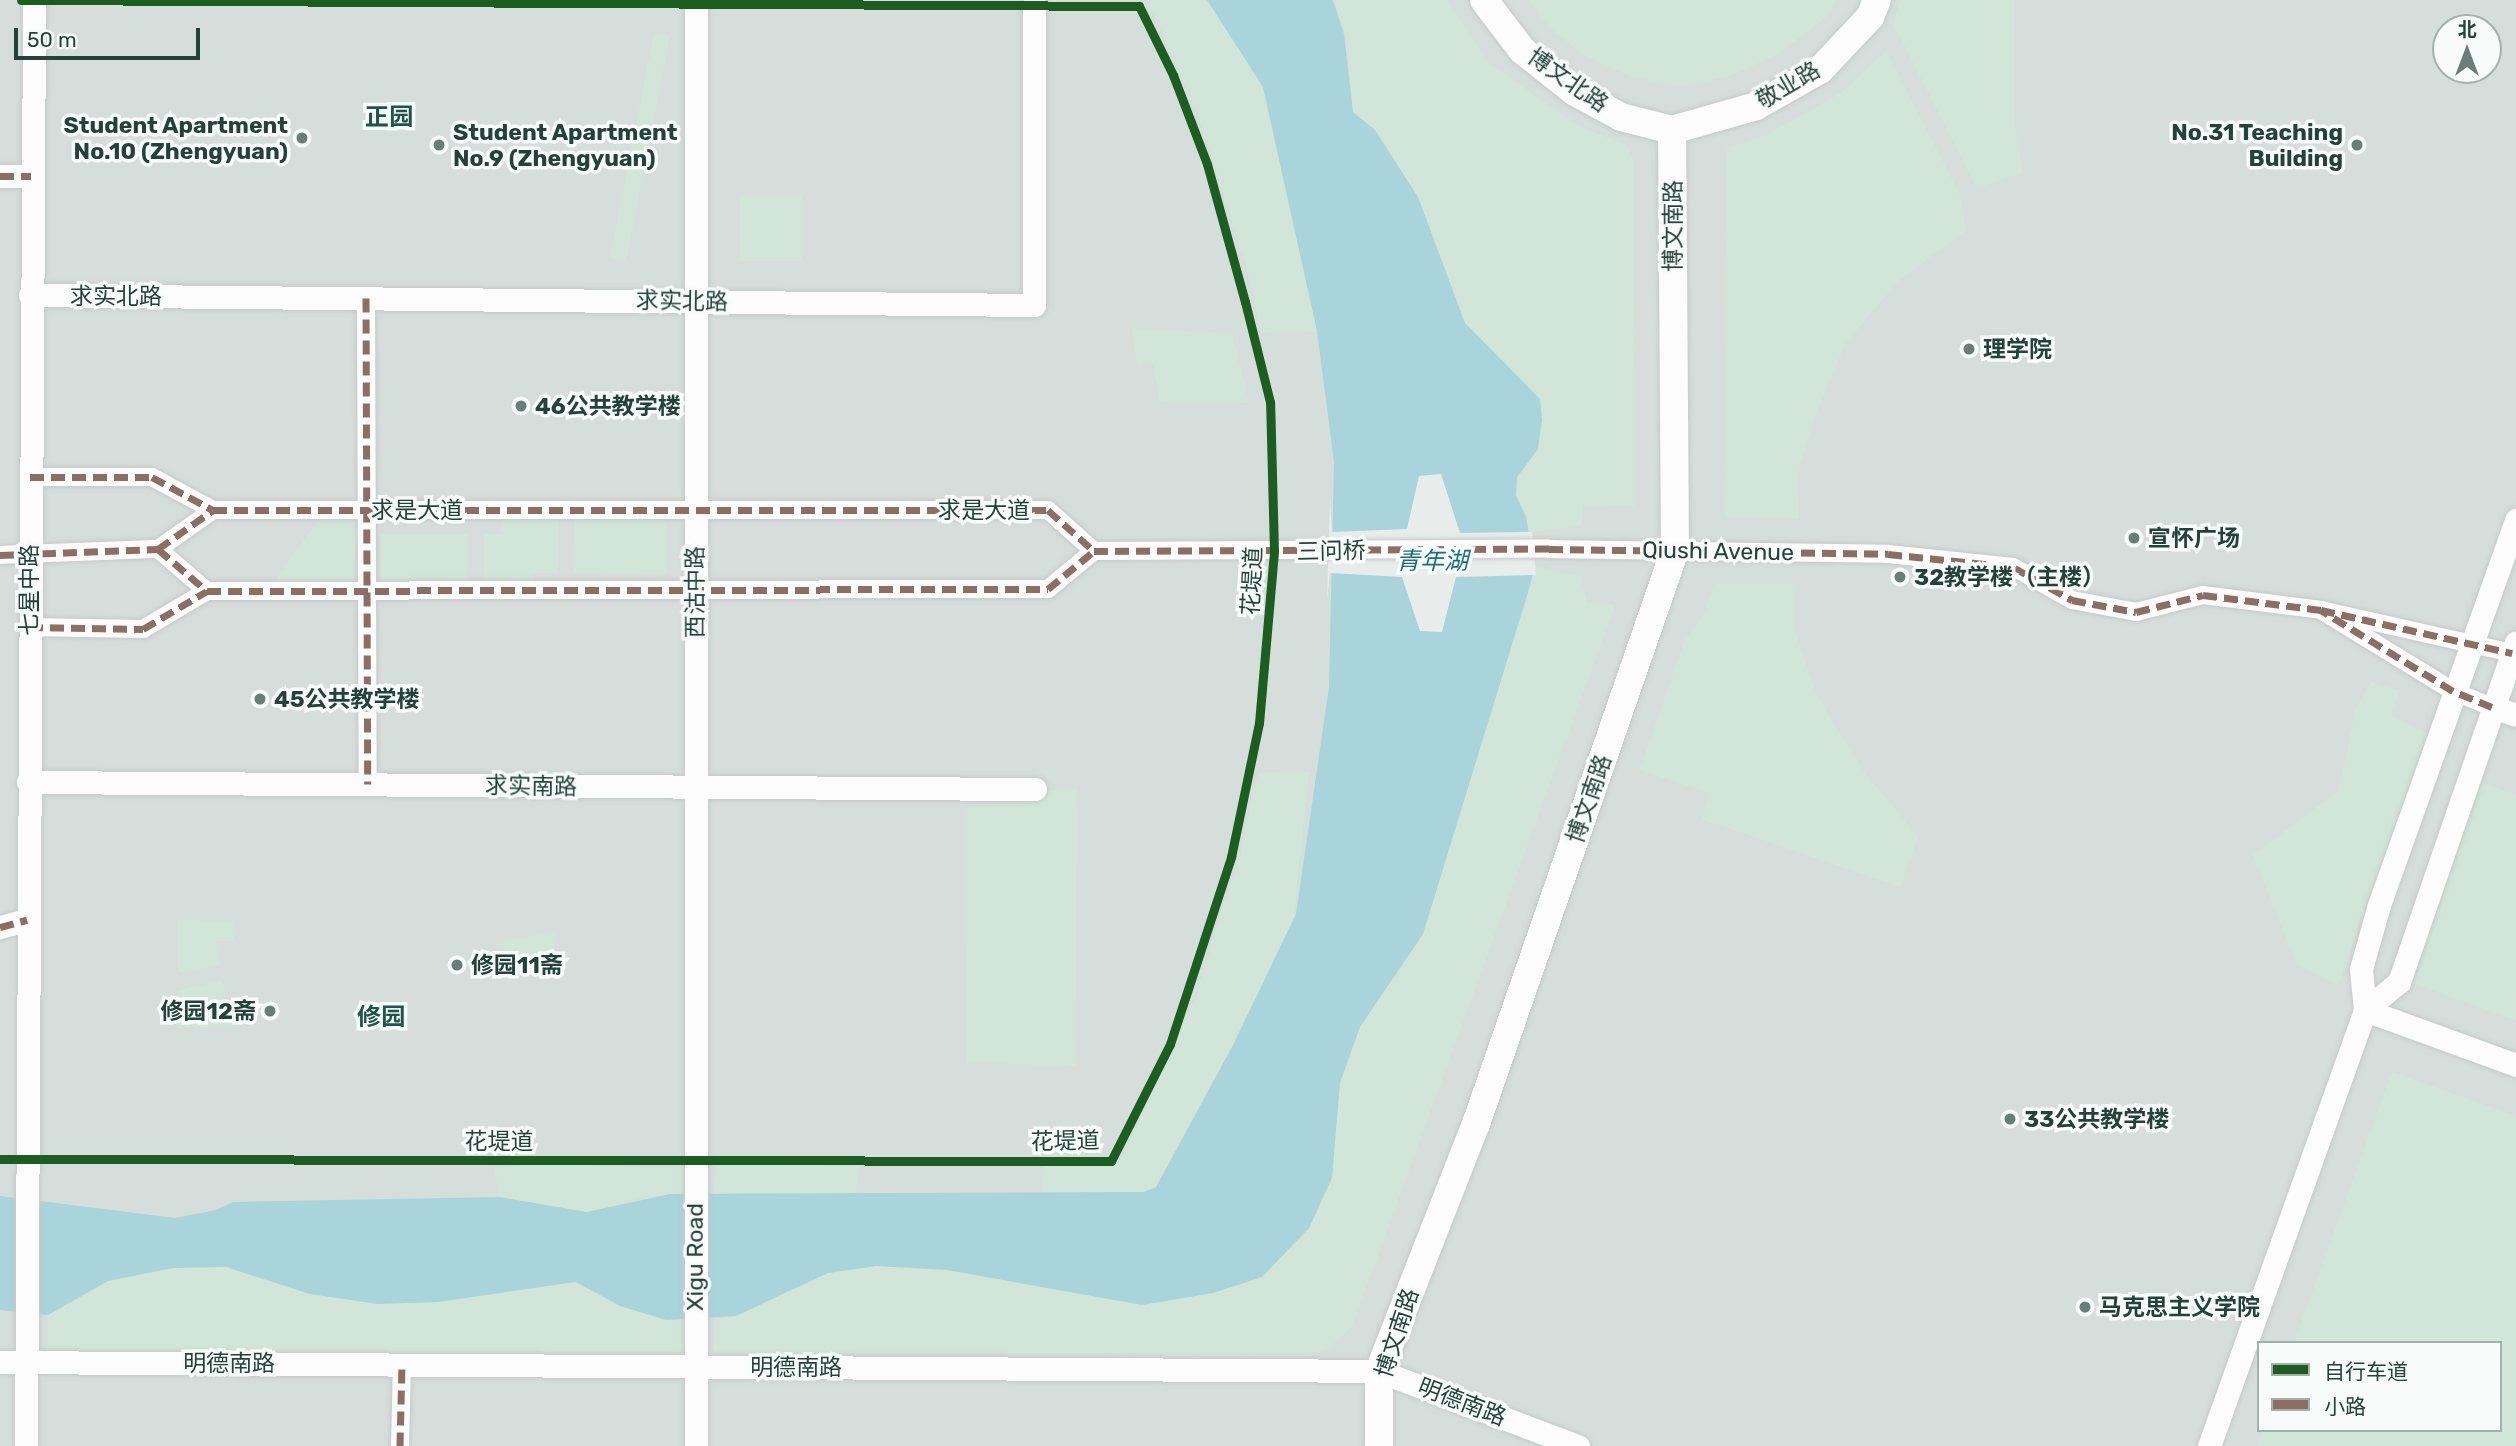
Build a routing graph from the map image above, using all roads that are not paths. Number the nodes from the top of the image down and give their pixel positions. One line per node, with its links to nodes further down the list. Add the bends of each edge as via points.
1 (34, 0): 8 (street, 七星中路)
2 (696, 0): 11 (street, 西沽中路)
3 (1484, 0): 6 (street, 博文北路, via 1522,50 1575,92 1621,117)
4 (1877, 0): 6 (street, 敬业路, via 1870,17 1820,70 1756,106)
5 (1034, 4): 11 (street, 求实北路, via 1034,304)
6 (1672, 130): 19 (street, 博文南路)
7 (0, 176): 8 (street)
8 (31, 176): 9 (street, 七星中路)
9 (30, 295): 10 (street, 求实北路); 12 (street, 七星中路)
10 (366, 298): 11 (street, 求实北路); 14 (street)
11 (695, 301): 15 (street, 西沽中路)
12 (30, 477): 13 (street, via 152,477); 21 (street, 七星中路)
13 (213, 510): 14 (street, 求是大道); 17 (street)
14 (366, 510): 15 (street, 求是大道); 25 (street)
15 (695, 510): 20 (street, 求是大道, via 1048,510); 23 (street, 西沽中路)
16 (2516, 520): 28 (street)
17 (158, 549): 21 (street); 24 (street)
18 (1549, 549): 19 (street, Qiushi Avenue); 20 (street, 三问桥)
19 (1675, 550): 26 (street, Qiushi Avenue, via 1888,554 2012,568 2072,600 2136,611 2203,595); 46 (street, 博文南路, via 1476,1124)
20 (1094, 551): 23 (street, via 1048,589)
21 (29, 554): 22 (street); 27 (street, 七星中路)
22 (0, 555)
23 (695, 590): 25 (street); 35 (street, 西沽中路)
24 (207, 591): 25 (street); 27 (street, via 143,629)
25 (368, 591): 34 (street)
26 (2321, 610): 28 (street, Qiushi Avenue); 30 (street)
27 (29, 627): 33 (street, 七星中路)
28 (2470, 642): 29 (street, Qiushi Avenue); 30 (street)
29 (2515, 650): 31 (street)
30 (2453, 691): 31 (street); 39 (street, via 2361,969)
31 (2492, 707): 32 (street); 39 (street, via 2399,982)
32 (2516, 715)
33 (28, 782): 34 (street, 求实南路); 37 (street, 七星中路)
34 (368, 784): 35 (street, 求实南路)
35 (696, 789): 36 (street, 求实南路); 41 (street, 西沽中路)
36 (1035, 789)
37 (27, 920): 38 (street); 43 (street, 七星中路)
38 (0, 927)
39 (2365, 1010): 40 (street); 52 (street)
40 (2516, 1065)
41 (695, 1184): 45 (street, Xigu Road)
42 (0, 1362): 43 (street, 明德南路)
43 (25, 1362): 44 (street, 明德南路); 47 (street, 七星中路)
44 (402, 1364): 45 (street, 明德南路); 48 (street)
45 (697, 1366): 46 (street, 明德南路); 49 (street, Xigu Road)
46 (1380, 1371): 50 (street, 博文南路); 51 (street, 明德南路)
47 (26, 1446)
48 (400, 1446)
49 (696, 1446)
50 (1379, 1446)
51 (1578, 1446)
52 (2209, 1446)

